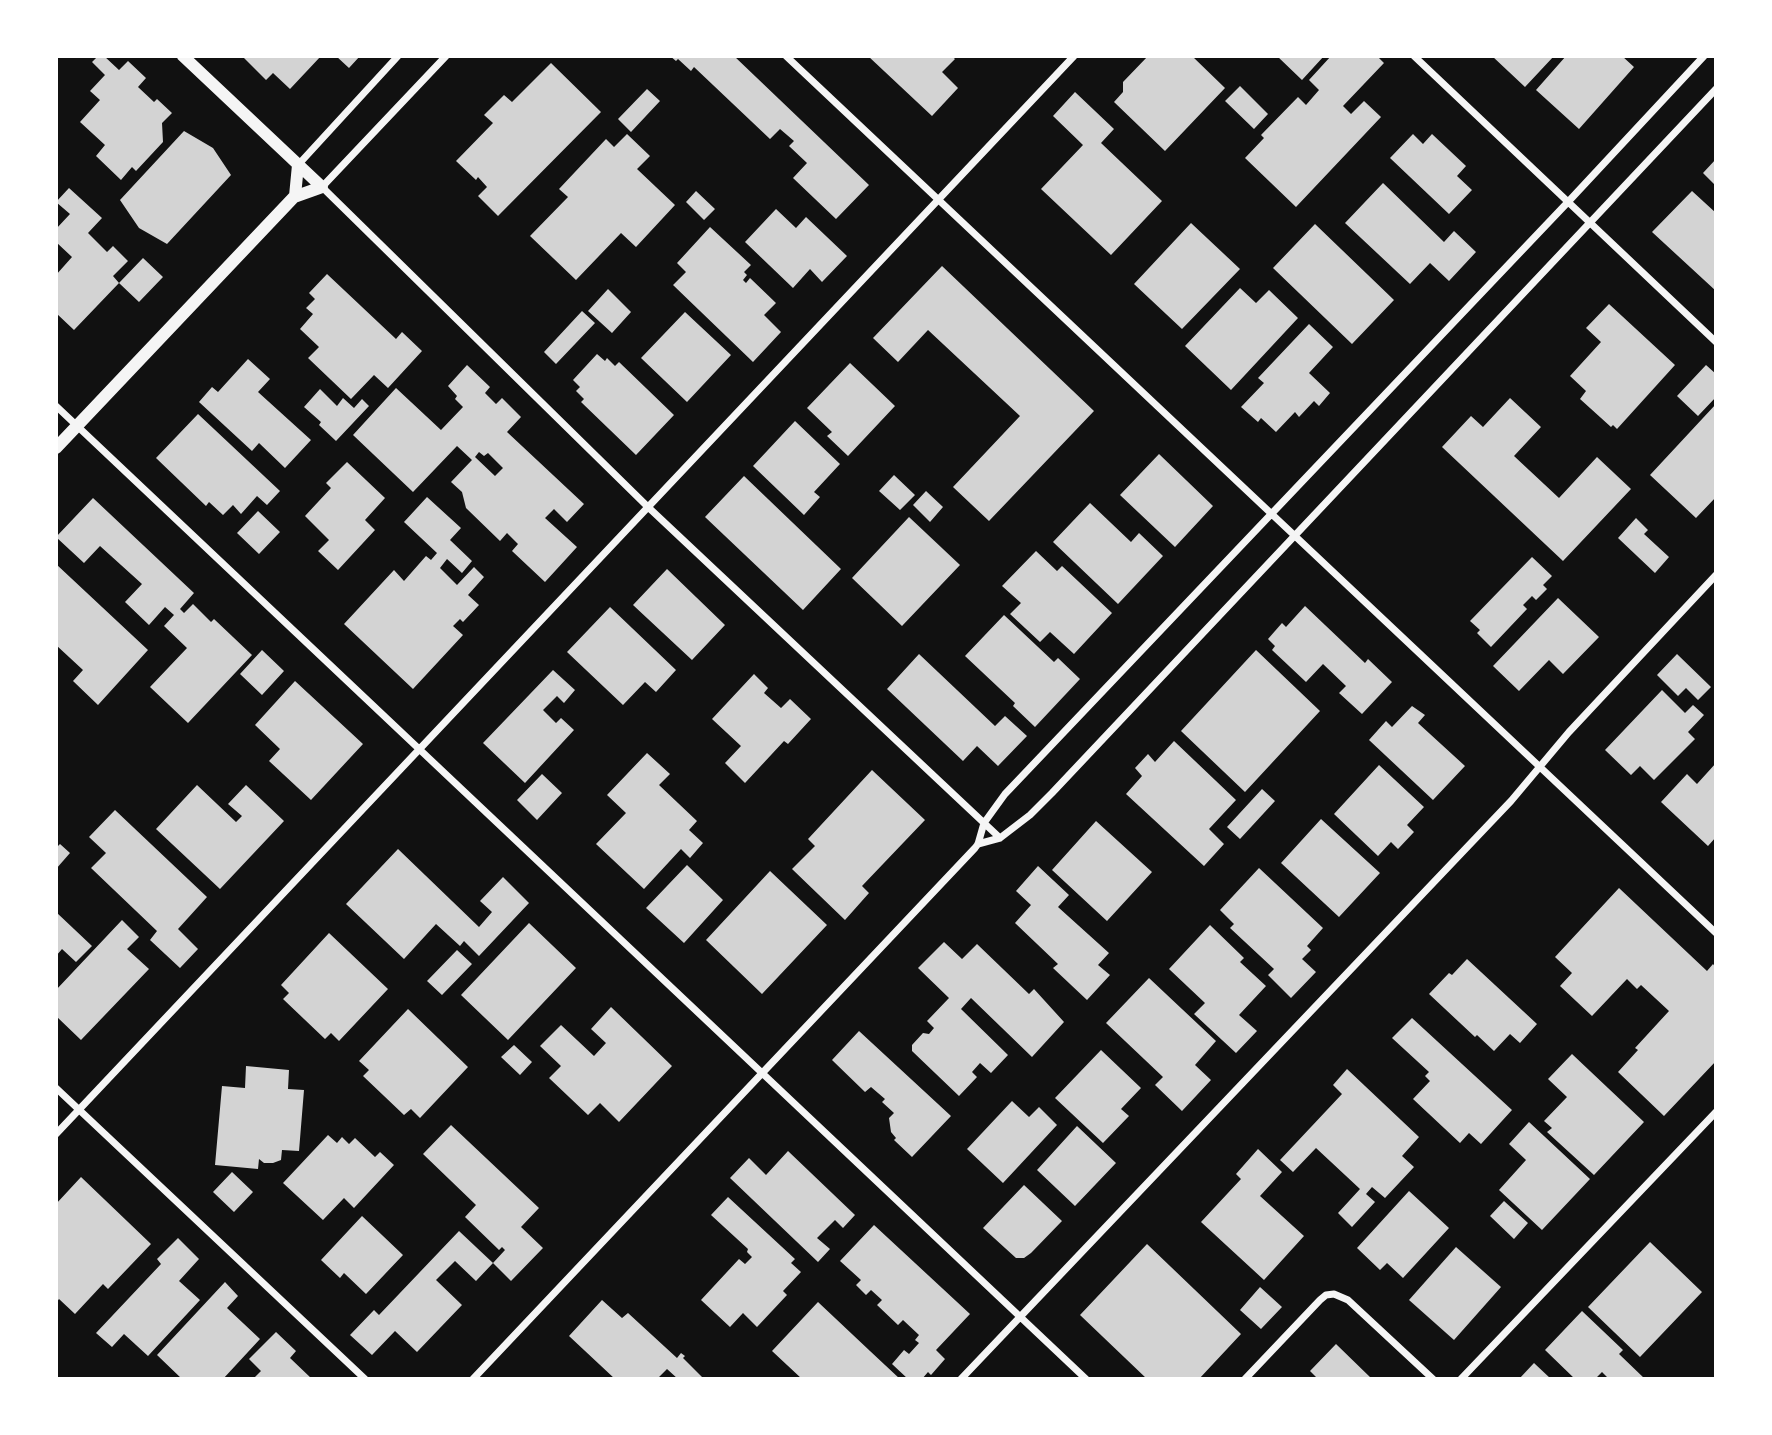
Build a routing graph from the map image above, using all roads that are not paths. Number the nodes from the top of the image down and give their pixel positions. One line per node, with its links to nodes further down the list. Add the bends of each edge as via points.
1 (183, 56): 9 (street)
2 (398, 56): 9 (street)
3 (446, 56): 10 (street)
4 (786, 56): 12 (street)
5 (1074, 56): 12 (street)
6 (1414, 56): 13 (street)
7 (1704, 56): 13 (street)
8 (1716, 89): 14 (street)
9 (298, 165): 10 (street); 11 (street)
10 (322, 187): 11 (street); 19 (street)
11 (295, 196): 17 (street)
12 (939, 201): 19 (street); 20 (street)
13 (1568, 202): 14 (street); 20 (street)
14 (1589, 222): 15 (street); 21 (street)
15 (1716, 342)
16 (56, 406): 17 (street)
17 (77, 426): 18 (street); 23 (street)
18 (56, 449)
19 (648, 507): 23 (street); 25 (street)
20 (1271, 513): 21 (street); 25 (street, via 1004,794)
21 (1294, 536): 24 (street); 26 (street, via 1052,793)
22 (1716, 575): 24 (street)
23 (419, 750): 29 (street); 31 (street)
24 (1539, 766): 28 (street); 34 (street)
25 (984, 823): 26 (street); 27 (street)
26 (1000, 838): 27 (street)
27 (978, 844): 29 (street)
28 (1716, 933)
29 (761, 1074): 34 (street); 36 (street)
30 (56, 1088): 31 (street)
31 (79, 1109): 33 (street); 35 (street)
32 (1716, 1112): 41 (street)
33 (56, 1134)
34 (1020, 1317): 37 (street); 38 (street)
35 (365, 1379)
36 (473, 1379)
37 (961, 1379)
38 (1086, 1379)
39 (1245, 1379): 40 (street, via 1320,1300 1334,1294 1348,1300)
40 (1433, 1379)
41 (1461, 1379)

